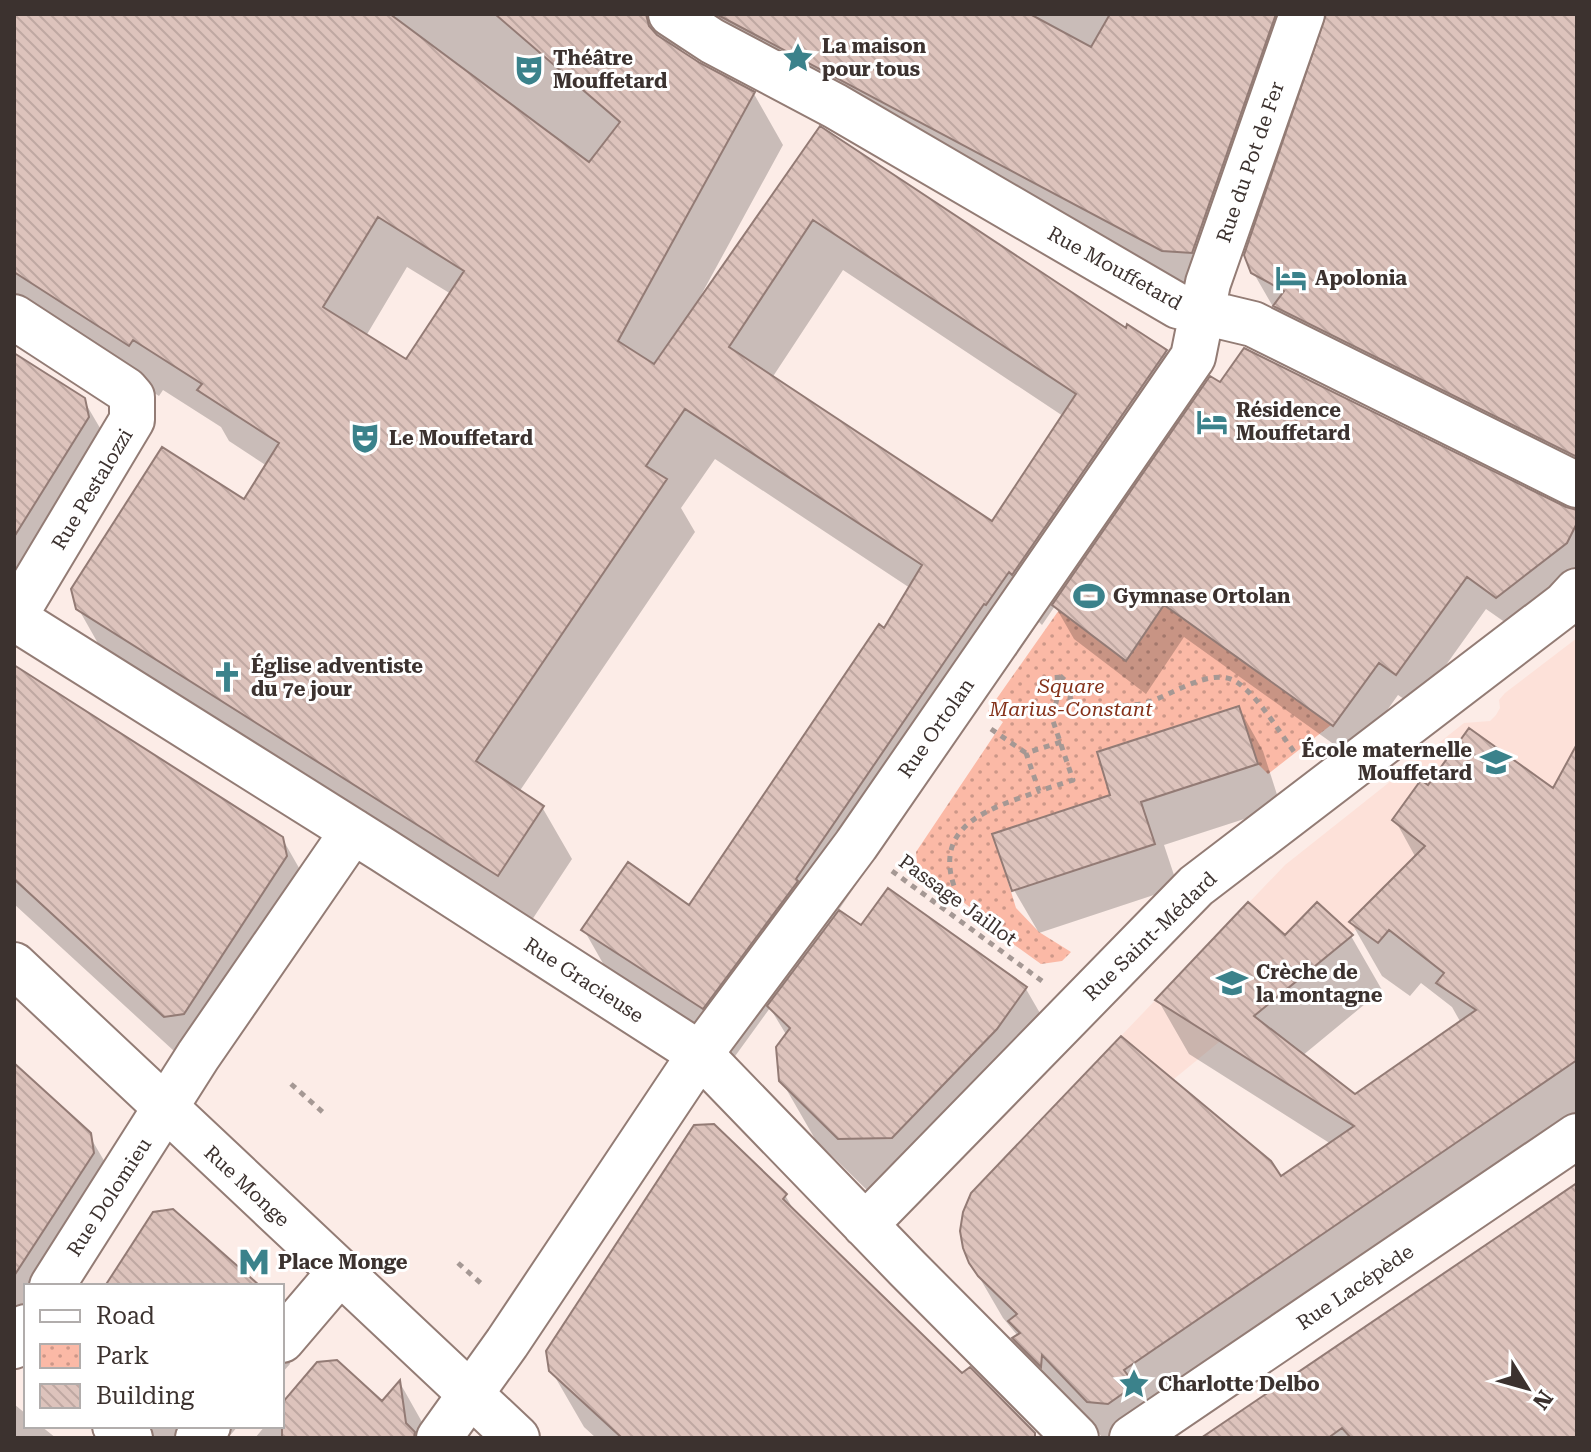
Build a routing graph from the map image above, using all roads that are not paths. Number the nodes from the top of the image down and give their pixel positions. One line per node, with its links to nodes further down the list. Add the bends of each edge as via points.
1 (671, 14): 3 (street, Rue Mouffetard, via 1178,306)
2 (1302, 14): 3 (street, Rue du Pot de Fer)
3 (1202, 312): 5 (street, Rue Mouffetard, via 1253,324); 10 (street, Rue Ortolan, via 1193,357 856,845)
4 (14, 317): 7 (street, Rue Pestalozzi, via 126,390 134,413)
5 (1577, 485)
6 (1577, 591): 13 (street, Rue Saint-Médard, via 1196,886)
7 (14, 617): 8 (street, Rue Gracieuse)
8 (353, 831): 10 (street, Rue Gracieuse); 11 (street)
9 (14, 965): 11 (street, Rue Monge)
10 (700, 1054): 13 (street, Rue Gracieuse); 17 (street)
11 (166, 1109): 14 (street, Rue Monge); 15 (street, Rue Dolomieu)
12 (1577, 1136): 21 (street, Rue Lacépède)
13 (865, 1225): 20 (street, Rue Gracieuse)
14 (340, 1272): 16 (street); 17 (street, Rue Monge)
15 (53, 1284)
16 (284, 1338)
17 (470, 1394): 18 (street); 19 (street, Rue Monge)
18 (439, 1438)
19 (517, 1438)
20 (1076, 1438)
21 (1132, 1438)

